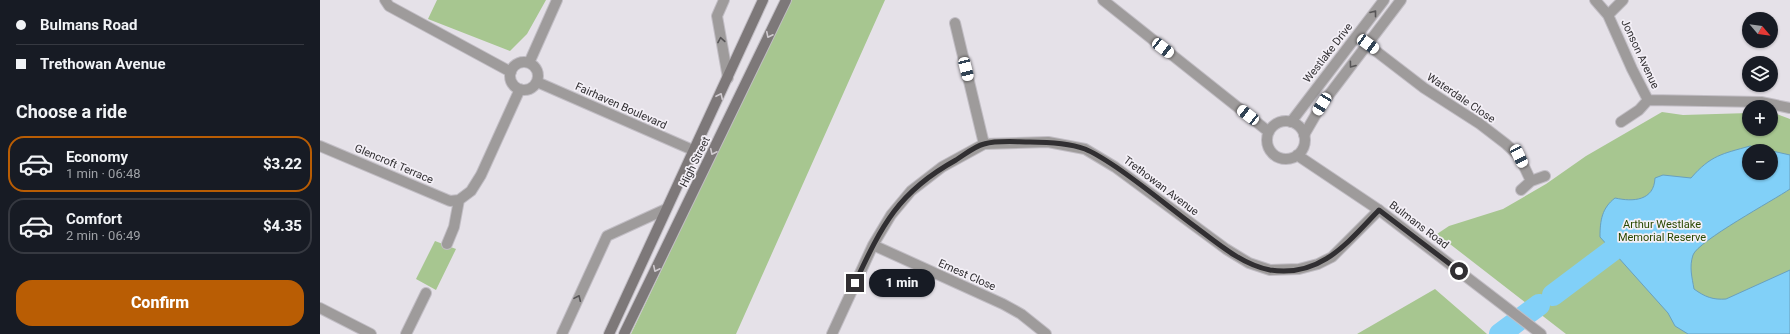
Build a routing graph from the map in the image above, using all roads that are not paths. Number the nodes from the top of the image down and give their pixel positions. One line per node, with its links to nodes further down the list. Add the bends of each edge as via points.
1 (385, 0): 15 (street, via 389,6)
2 (557, 0): 14 (street)
3 (724, 0): 16 (street, one-way to 3, via 717,16)
4 (764, 0): 16 (main road, High Street)
5 (786, 0): 43 (main road, High Street, one-way to 43)
6 (1103, 0): 23 (street)
7 (1384, 0): 21 (street, Westlake Drive, one-way to 7)
8 (1401, 0): 13 (street)
9 (1595, 0): 11 (street, Jonson Avenue)
10 (1623, 0): 11 (street)
11 (1608, 15): 19 (street, Jonson Avenue)
12 (955, 24): 25 (street)
13 (1368, 44): 24 (street, one-way to 24, via 1322,104); 30 (street, Waterdale Close, via 1424,88 1506,144 1519,156)
14 (529, 63): 15 (street, via 520,63); 17 (street, via 537,71)
15 (511, 72): 18 (street, via 512,82)
16 (728, 78): 27 (main road, High Street, one-way to 16)
17 (537, 82): 18 (street, via 528,90); 27 (street, Fairhaven Boulevard)
18 (520, 89): 32 (street, via 481,175 471,191)
19 (1648, 100): 20 (street, via 1754,101); 22 (street, via 1640,110)
20 (1790, 108)
21 (1291, 122): 23 (street, via 1278,122); 24 (street, via 1299,127)
22 (1621, 122)
23 (1269, 132): 28 (street, via 1267,144 1274,154 1286,159)
24 (1304, 135): 28 (street, via 1304,146)
25 (984, 144): 34 (street, Trethowan Avenue, via 1048,142 1085,149 1115,167 1226,249 1249,263 1270,270 1299,269 1323,262); 36 (street, Trethowan Avenue, via 942,168 910,191 890,215)
26 (320, 146): 32 (street, Glencroft Terrace, via 450,201)
27 (695, 151): 33 (main road, High Street)
28 (1297, 155): 34 (street, Bulmans Road)
29 (1545, 176): 30 (street)
30 (1530, 181): 31 (street)
31 (1521, 190)
32 (459, 200): 35 (street, via 454,227)
33 (666, 209): 41 (street, one-way to 33, via 607,236); 42 (main road, High Street)
34 (1379, 210): 46 (street, Bulmans Road)
35 (447, 244)
36 (873, 245): 44 (street, Trethowan Avenue); 45 (street, Ernest Close, via 1003,304 1021,314)
37 (426, 293): 40 (street)
38 (320, 308): 39 (street)
39 (371, 334)
40 (406, 334)
41 (562, 334)
42 (609, 334)
43 (624, 334)
44 (832, 334)
45 (1046, 334)
46 (1541, 334)

